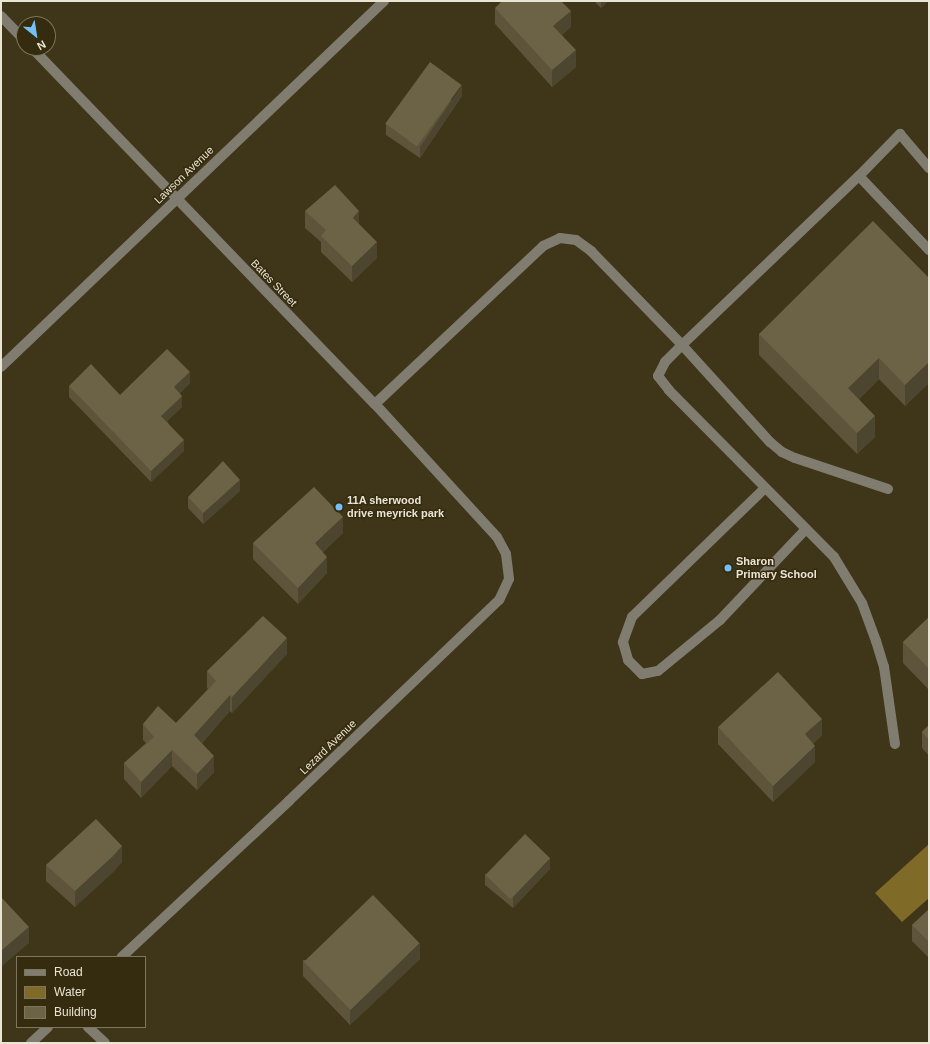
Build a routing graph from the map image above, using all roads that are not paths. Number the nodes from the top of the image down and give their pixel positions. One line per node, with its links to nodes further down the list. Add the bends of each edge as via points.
1 (384, 1): 7 (street, Lawson Avenue)
2 (1, 16): 3 (street)
3 (16, 32)
4 (40, 56): 7 (street, Bates Street)
5 (929, 168): 6 (street, via 900,134)
6 (859, 176): 8 (street); 9 (street)
7 (176, 198): 10 (street, Lawson Avenue); 11 (street, Bates Street)
8 (929, 250)
9 (682, 345): 11 (street, via 591,251 576,240 560,238 543,246); 12 (street, via 665,362 658,376); 13 (street, via 782,452)
10 (1, 367)
11 (376, 404): 15 (street, Bates Street)
12 (765, 488): 14 (street); 14 (street, via 632,617 623,642 628,660 642,674 658,671 720,620)
13 (888, 489)
14 (806, 529): 16 (street, via 834,557 862,603 884,666)
15 (497, 537): 17 (street, Lezard Avenue, via 506,554 509,579 500,600)
16 (895, 744)
17 (123, 956)
18 (47, 1028): 20 (street)
19 (89, 1028): 21 (street)
20 (31, 1043)
21 (105, 1043)

